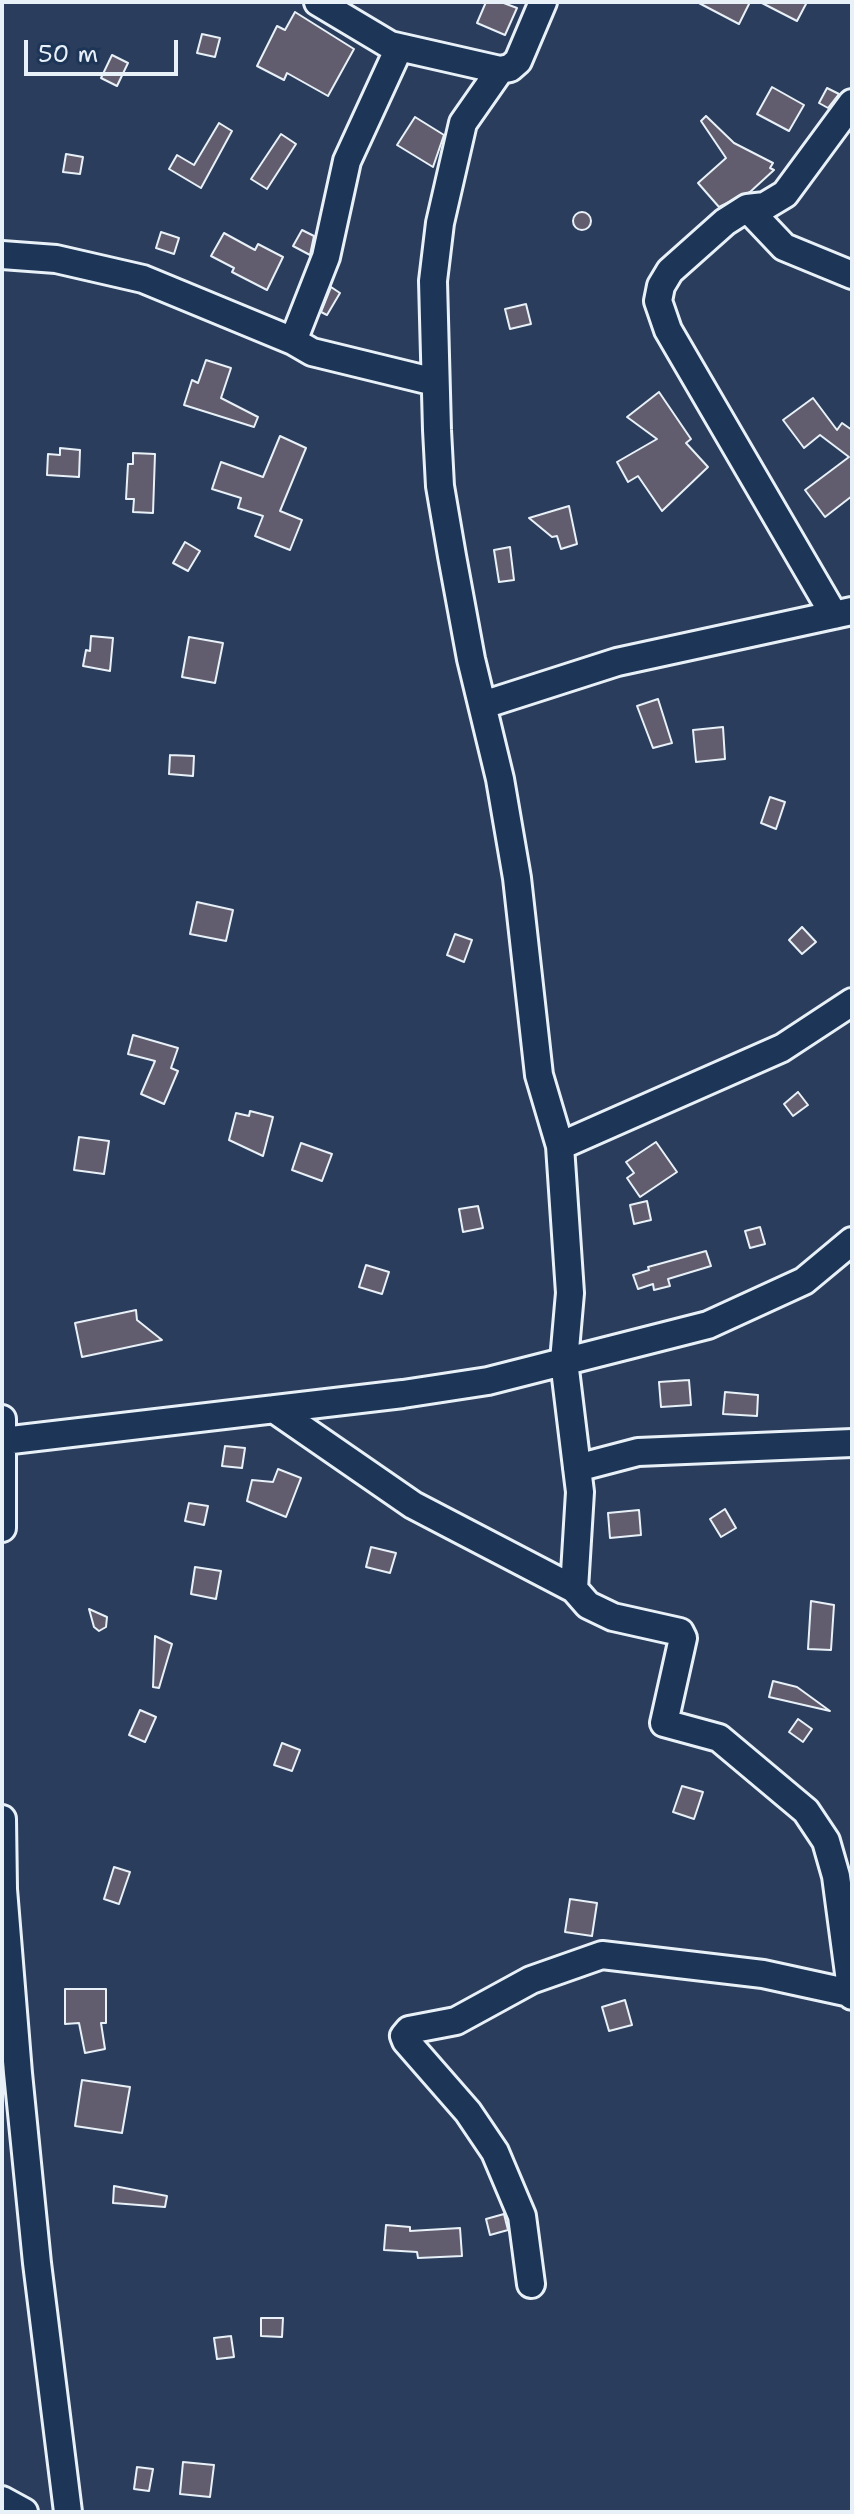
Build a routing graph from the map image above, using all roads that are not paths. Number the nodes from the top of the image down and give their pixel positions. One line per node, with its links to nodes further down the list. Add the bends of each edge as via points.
1 (318, 2): 3 (street)
2 (543, 2): 4 (street, via 518,61)
3 (399, 48): 4 (street); 9 (street, via 347,161 326,257)
4 (500, 70): 10 (street, via 463,123 449,176 433,281)
5 (852, 103): 6 (street, via 785,194 765,206)
6 (747, 208): 8 (street, via 784,247); 11 (street, via 670,271 658,301 668,330)
7 (2, 255): 9 (street, via 69,261 143,279)
8 (852, 275)
9 (293, 341): 10 (street, via 312,352)
10 (435, 382): 12 (street, via 440,486)
11 (843, 613): 12 (street, via 617,662)
12 (483, 705): 14 (street, via 517,878 539,1075)
13 (852, 1002): 14 (street, via 782,1048)
14 (560, 1146): 16 (street, via 570,1293)
15 (852, 1241): 16 (street, via 804,1281 708,1325)
16 (564, 1361): 17 (street, via 488,1381); 20 (street)
17 (274, 1409): 18 (street); 22 (street, via 413,1505)
18 (3, 1430): 21 (street)
19 (852, 1443): 20 (street, via 638,1452)
20 (577, 1468): 22 (street)
21 (2, 1528)
22 (574, 1589): 24 (street, via 588,1605 613,1617 680,1632 664,1723 719,1738 806,1811 826,1841 836,1876)
23 (2, 1819): 28 (street, via 18,2073)
24 (851, 1994): 25 (street, via 763,1974 602,1955 531,1980 456,2021 409,2030 406,2041 495,2152 522,2216)
25 (531, 2284)
26 (2, 2500): 27 (street)
27 (24, 2512)
28 (68, 2512)

